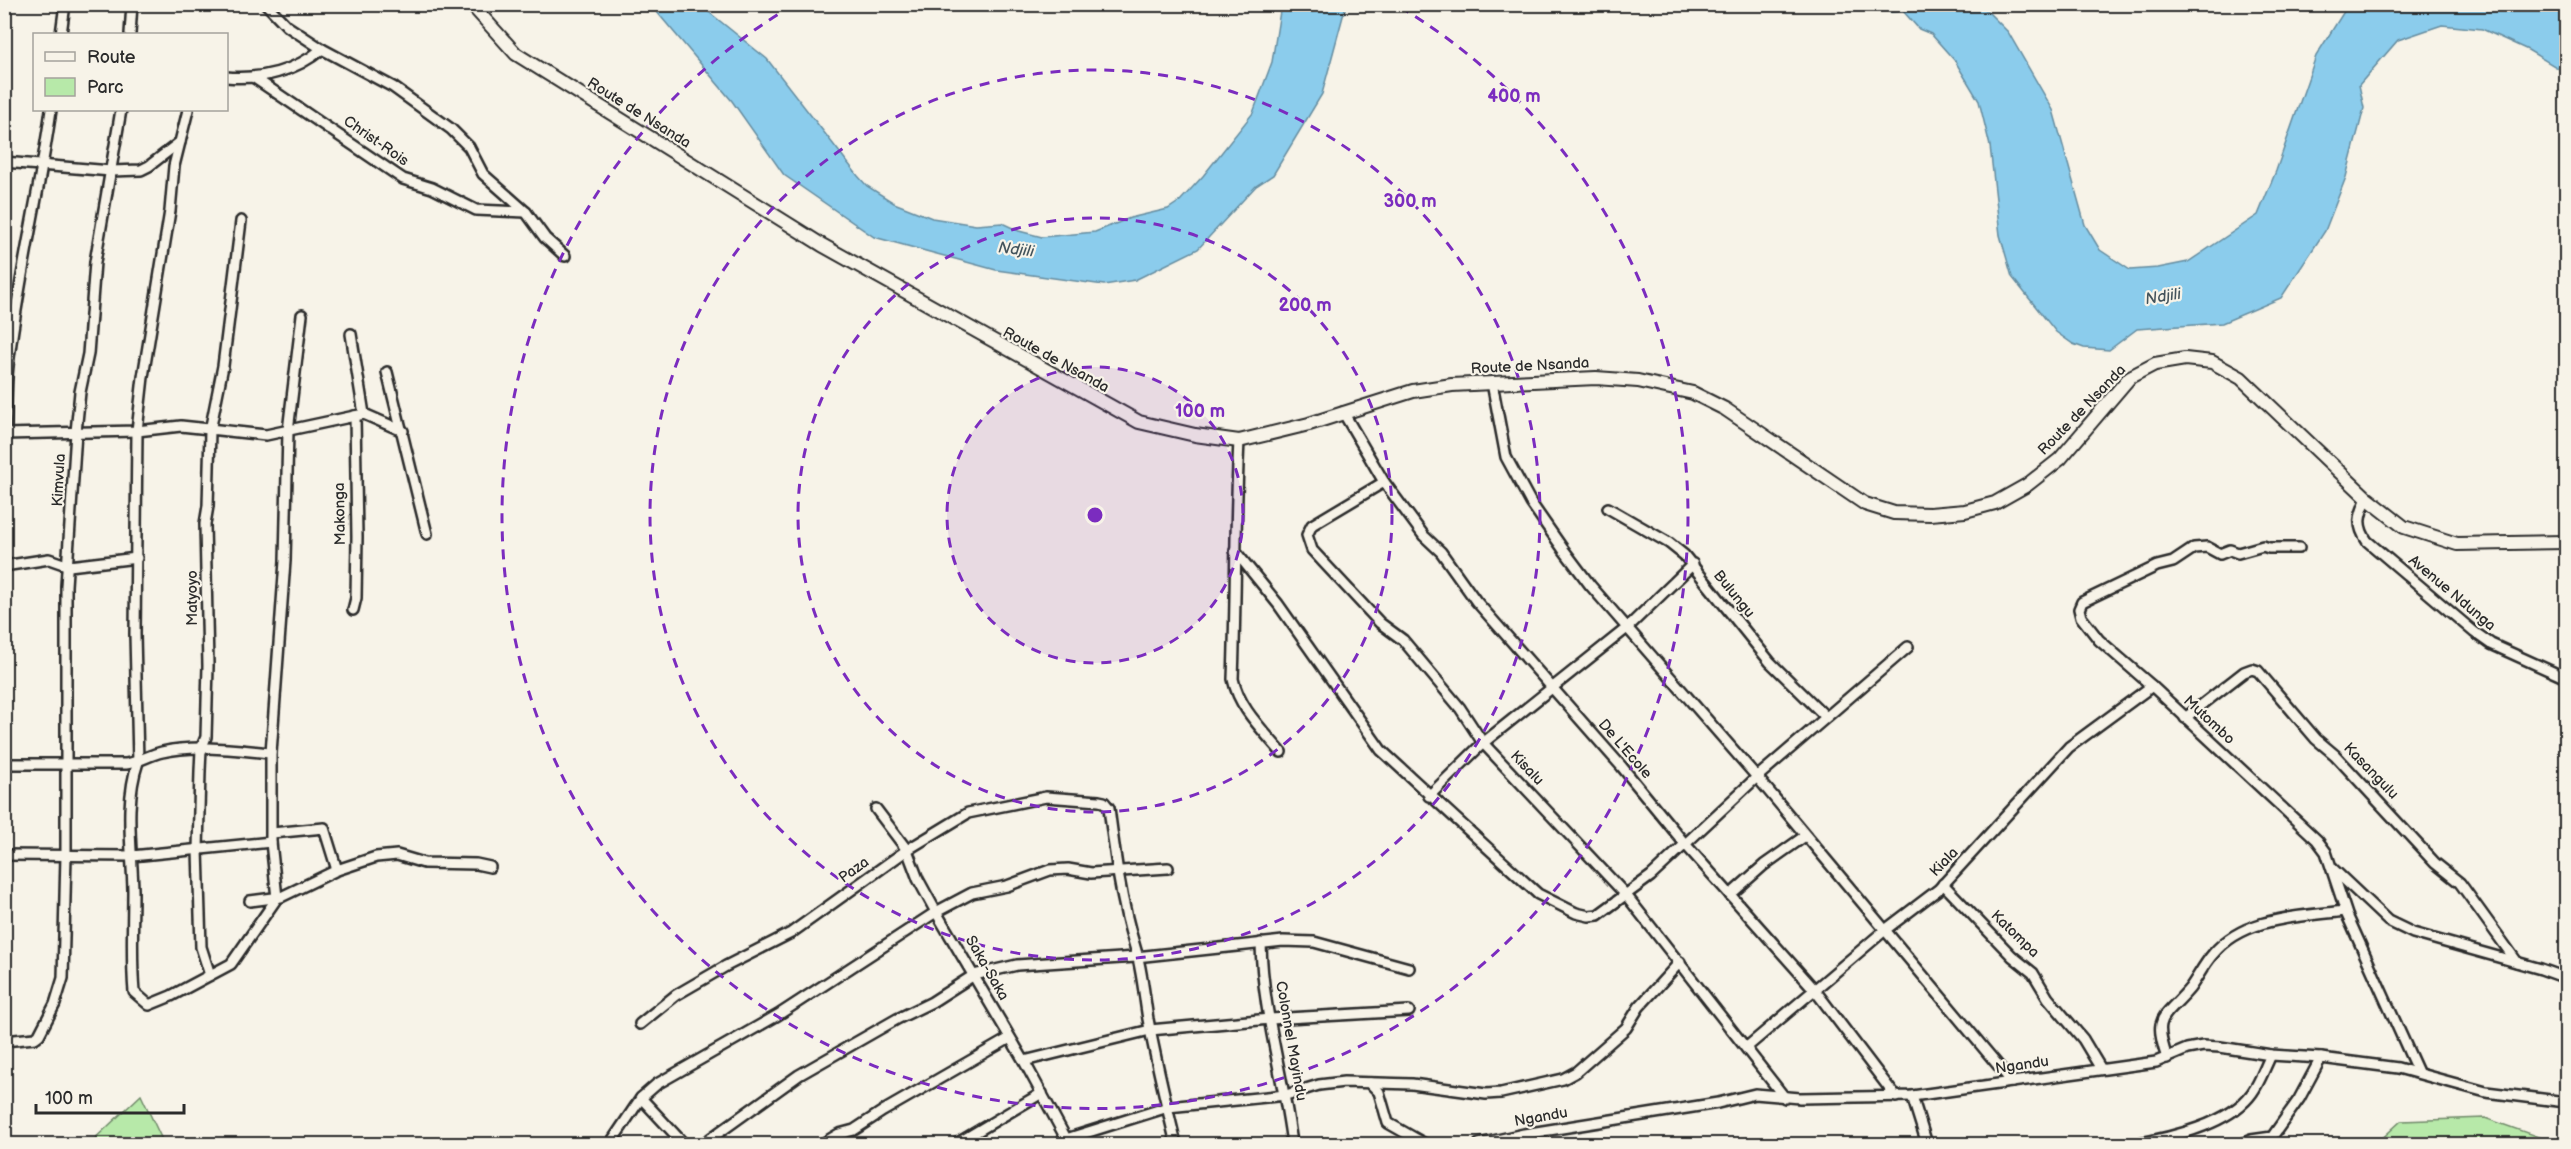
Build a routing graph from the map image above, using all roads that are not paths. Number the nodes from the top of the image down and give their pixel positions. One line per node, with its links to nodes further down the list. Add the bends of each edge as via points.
1 (65, 4): 5 (street)
2 (132, 4): 6 (street)
3 (266, 4): 7 (street, via 286,26)
4 (471, 4): 32 (street, Route de Nsanda, via 516,54 822,245 1139,422)
5 (61, 33)
6 (130, 33)
7 (322, 49): 9 (street, via 299,66); 17 (street, via 393,87 451,129 469,147 483,174)
8 (228, 77): 9 (street)
9 (253, 77): 17 (street, Christ-Rois, via 403,179 432,188 476,210)
10 (51, 111): 15 (street)
11 (121, 111): 16 (street, Kimvula)
12 (188, 111): 13 (street)
13 (180, 142): 16 (street, via 145,169); 26 (street)
14 (4, 162): 15 (street)
15 (44, 164): 16 (street); 31 (street, via 29,226 8,366)
16 (111, 171): 30 (street, Kimvula, via 95,262)
17 (526, 212): 19 (street, via 545,238)
18 (241, 220): 27 (street, Matyoyo, via 223,366)
19 (565, 256)
20 (302, 315): 28 (street)
21 (351, 334): 25 (street, Makonga)
22 (387, 372): 29 (street)
23 (1492, 383): 24 (street, Route de Nsanda, via 1413,391); 34 (street, Route de Nsanda, via 1596,378 1638,381 1693,393 1725,409 1865,504 1894,513 1930,514 1995,503 2027,485 2060,459 2130,377 2155,364 2185,359 2212,362 2241,378); 45 (street, via 1506,457 1531,503 1590,585)
24 (1343, 412): 32 (street, Route de Nsanda); 33 (street, De L'Ecole)
25 (360, 415): 28 (street); 29 (street); 44 (street, Makonga)
26 (137, 431): 27 (street, via 181,426); 30 (street); 40 (street)
27 (210, 431): 28 (street, via 266,435); 53 (street, Matyoyo, via 205,524 206,726)
28 (288, 431): 55 (street, via 289,485)
29 (403, 431): 36 (street)
30 (76, 432): 31 (street); 43 (street, Kimvula)
31 (5, 437)
32 (1239, 441): 39 (street)
33 (1384, 482): 49 (street, De L'Ecole); 52 (street, Kisalu, via 1312,525 1307,535 1310,544 1380,623 1403,640)
34 (2367, 498): 37 (street, Route de Nsanda, via 2404,527 2457,544); 47 (street, Avenue Ndunga, via 2358,524 2367,541 2474,633)
35 (1608, 508): 41 (street, Bulungu, via 1669,543)
36 (428, 534)
37 (2566, 542)
38 (2299, 548): 48 (street, Mutombo, via 2264,546 2220,554 2207,547 2194,548 2173,562 2082,602 2081,617 2099,640)
39 (1234, 550): 54 (street, via 1234,686 1243,706); 60 (street, via 1278,604 1381,750)
40 (137, 558): 43 (street); 57 (street)
41 (1693, 564): 45 (street); 50 (street, Bulungu, via 1770,662)
42 (4, 566): 43 (street, via 50,559)
43 (69, 566): 56 (street, Kimvula)
44 (353, 610)
45 (1627, 628): 49 (street); 59 (street)
46 (1908, 647): 50 (street)
47 (2566, 678)
48 (2152, 686): 51 (street, Mutombo); 75 (street, Kiala, via 2069,747)
49 (1552, 690): 52 (street); 64 (street, De L'Ecole)
50 (1825, 716): 59 (street)
51 (2185, 718): 71 (street, Mutombo, via 2317,840); 86 (street, Kasangulu, via 2244,672 2258,671 2316,739 2435,863 2460,883)
52 (1484, 743): 60 (street); 76 (street, Kisalu)
53 (201, 749): 55 (street); 57 (street, via 164,751); 65 (street, Matyoyo)
54 (1281, 752)
55 (272, 753): 63 (street)
56 (67, 762): 57 (street); 58 (street); 68 (street, Kimvula)
57 (138, 762): 69 (street, via 129,800)
58 (4, 764)
59 (1756, 777): 62 (street); 64 (street)
60 (1429, 796): 76 (street, via 1538,894 1589,916 1598,915)
61 (876, 809): 66 (street, Saka-Saka)
62 (1805, 836): 77 (street); 82 (street)
63 (271, 838): 65 (street); 74 (street, via 324,828); 78 (street)
64 (1685, 844): 76 (street); 77 (street, De L'Ecole)
65 (198, 850): 69 (street); 88 (street, Matyoyo, via 201,947)
66 (907, 850): 73 (street, Paza, via 974,812 1046,797 1104,802 1109,808); 81 (street, Saka-Saka); 94 (street, Paza, via 791,933 676,995)
67 (4, 855): 68 (street)
68 (66, 855): 69 (street); 97 (street, Kimvula, via 61,989 39,1035)
69 (132, 856): 88 (street, via 135,994 152,1005)
70 (490, 867): 74 (street, via 424,863 397,855 376,857)
71 (2331, 867): 80 (street, Mutombo); 86 (street, via 2388,921 2413,933)
72 (1168, 868): 73 (street)
73 (1117, 869): 81 (street, via 1091,873 1050,870 972,893); 84 (street)
74 (337, 870): 78 (street)
75 (1943, 884): 82 (street, Kiala); 103 (street, Katompa, via 2006,950 2033,972)
76 (1626, 895): 85 (street, Kisalu)
77 (1730, 895): 91 (street, De L'Ecole)
78 (277, 898): 79 (street); 88 (street, via 239,956)
79 (250, 901)
80 (2345, 911): 100 (street, via 2268,922 2233,937 2214,953 2190,988 2163,1017 2160,1037); 104 (street, Mutombo)
81 (936, 912): 89 (street, Saka-Saka); 111 (street, via 778,1015 657,1084)
82 (1885, 930): 91 (street, Kiala); 105 (street)
83 (1262, 943): 84 (street); 87 (street, via 1314,942); 93 (street, Colonnel Mayindu)
84 (1136, 957): 89 (street, via 1017,965); 95 (street)
85 (1680, 962): 98 (street, Kisalu); 106 (street, via 1639,1007 1626,1028 1563,1079 1486,1094)
86 (2517, 962): 90 (street)
87 (1409, 968)
88 (210, 975)
89 (974, 975): 96 (street, Saka-Saka); 119 (street, via 799,1075)
90 (2566, 978)
91 (1814, 989): 98 (street, Kiala); 110 (street, De L'Ecole)
92 (1409, 1011): 93 (street)
93 (1270, 1020): 95 (street); 108 (street, Colonnel Mayindu)
94 (640, 1024)
95 (1150, 1030): 102 (street); 115 (street)
96 (1010, 1038): 102 (street, Saka-Saka); 120 (street, via 854,1130)
97 (4, 1041)
98 (1747, 1047): 112 (street, Kisalu)
99 (2271, 1055): 100 (street, Ngandu, via 2204,1046); 101 (street, Ngandu); 127 (street, via 2253,1092 2224,1115 2200,1128)
100 (2167, 1058): 103 (street, Ngandu)
101 (2321, 1058): 104 (street, Ngandu); 113 (street)
102 (1024, 1061): 107 (street, Saka-Saka)
103 (2101, 1069): 105 (street, Ngandu)
104 (2418, 1072): 114 (street, Ngandu, via 2487,1092)
105 (2012, 1082): 109 (street, Ngandu)
106 (1370, 1083): 108 (street, via 1344,1082); 124 (street, via 1379,1092 1388,1123)
107 (1042, 1093): 116 (street, Saka-Saka); 121 (street)
108 (1286, 1095): 115 (street); 123 (street, Colonnel Mayindu)
109 (1912, 1096): 110 (street, Ngandu); 126 (street)
110 (1896, 1097): 112 (street, Ngandu)
111 (641, 1098): 117 (street); 118 (street)
112 (1785, 1098): 125 (street, Ngandu, via 1755,1094)
113 (2299, 1099): 128 (street, via 2272,1137); 129 (street)
114 (2566, 1102)
115 (1168, 1107): 116 (street); 122 (street)
116 (1067, 1142)
117 (610, 1144)
118 (684, 1144)
119 (703, 1144)
120 (822, 1144)
121 (956, 1144)
122 (1176, 1144)
123 (1292, 1144)
124 (1425, 1144)
125 (1479, 1144)
126 (1927, 1144)
127 (2134, 1144)
128 (2241, 1144)
129 (2276, 1144)

